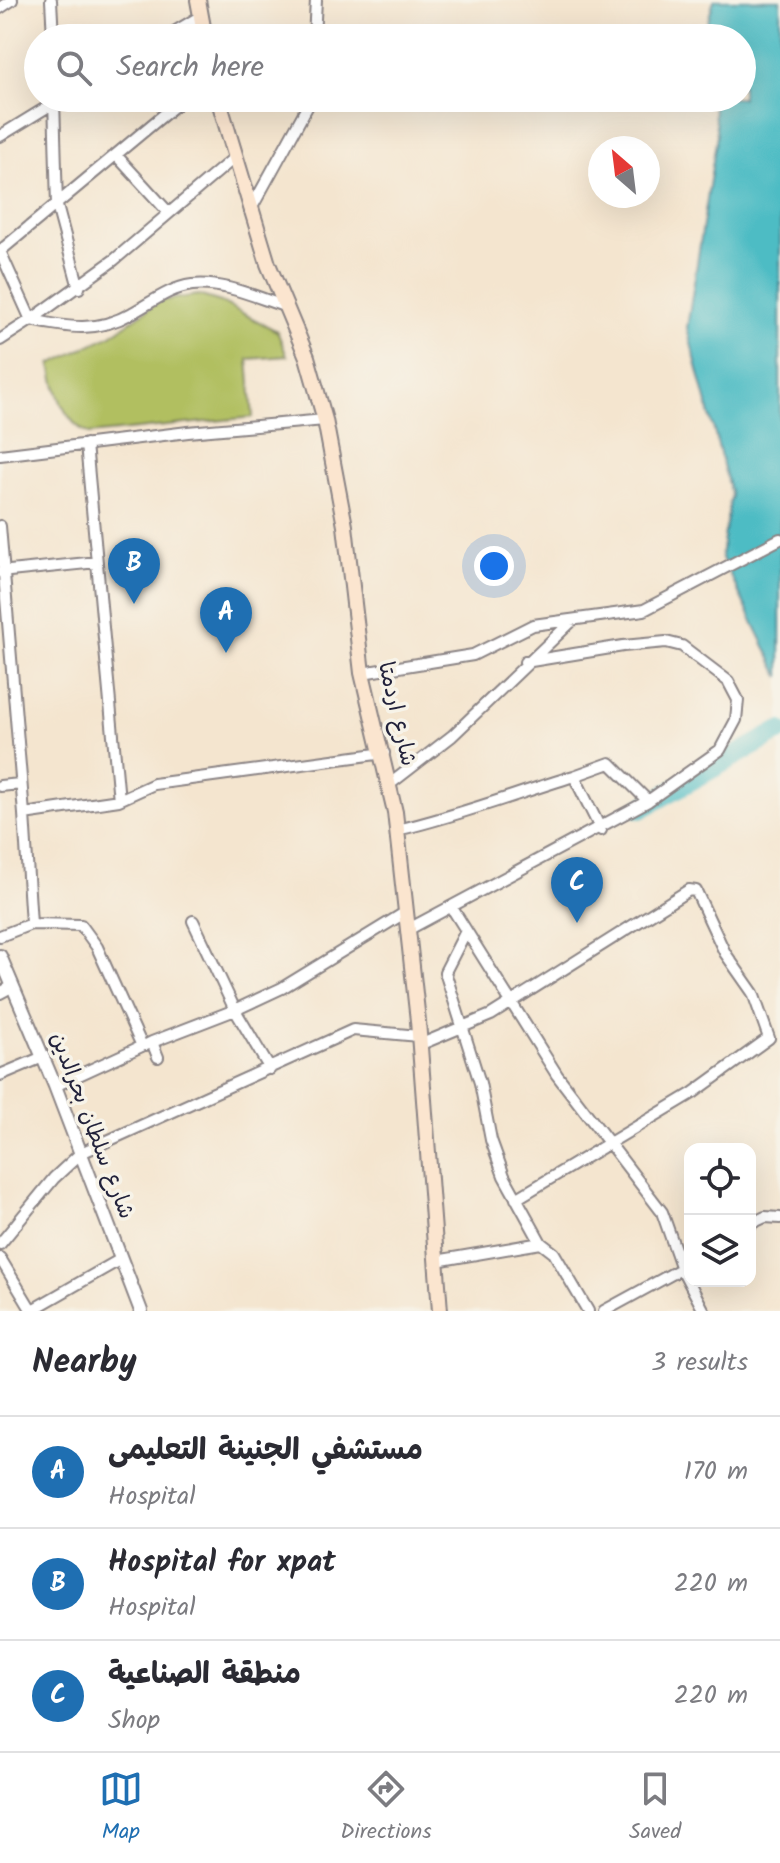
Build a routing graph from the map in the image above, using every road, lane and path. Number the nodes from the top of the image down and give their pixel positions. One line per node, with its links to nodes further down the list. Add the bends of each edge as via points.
1 (12, 0): 5 (street)
2 (51, 0): 7 (street)
3 (198, 0): 6 (main road)
4 (316, 0): 10 (street)
5 (0, 8)
6 (201, 16): 8 (street); 9 (main road)
7 (52, 24)
8 (188, 24)
9 (202, 24)
10 (315, 24)
11 (37, 112): 16 (street)
12 (57, 112): 19 (street)
13 (167, 112): 17 (street)
14 (222, 112): 18 (main road, شارع اردمتا)
15 (304, 112): 20 (street)
16 (0, 136)
17 (116, 155): 19 (street); 21 (street)
18 (234, 158): 20 (main road, شارع اردمتا); 21 (street)
19 (57, 206): 22 (street); 23 (street)
20 (250, 211): 24 (main road, شارع اردمتا)
21 (169, 213): 23 (street)
22 (0, 251): 25 (street)
23 (79, 288): 25 (street)
24 (288, 307): 25 (street, via 213,284 192,285 97,328); 27 (main road, شارع اردمتا)
25 (31, 320): 26 (street)
26 (0, 340)
27 (325, 420): 28 (street); 36 (main road, شارع اردمتا, via 345,526)
28 (86, 444): 29 (street); 32 (street)
29 (0, 455)
30 (0, 526): 33 (street)
31 (780, 539): 34 (street, via 644,610)
32 (97, 562): 33 (street); 44 (street)
33 (2, 572): 37 (street)
34 (572, 621): 35 (street); 36 (street, via 533,625 473,655)
35 (525, 662): 42 (street, via 452,736); 45 (street, via 666,642 682,646 728,681 739,708 732,732 720,750)
36 (362, 673): 39 (main road, شارع اردمتا)
37 (13, 687): 38 (street); 41 (street)
38 (0, 688)
39 (384, 753): 42 (main road, شارع اردمتا); 44 (street, via 154,784)
40 (574, 776): 45 (street, via 610,763); 47 (street); 48 (street)
41 (20, 784): 43 (street); 46 (street)
42 (390, 784): 47 (main road, شارع اردمتا)
43 (0, 786)
44 (119, 800): 46 (street)
45 (648, 801): 48 (street)
46 (24, 814): 52 (street)
47 (397, 830): 50 (main road, شارع اردمتا)
48 (601, 830): 49 (street, via 538,858)
49 (452, 908): 53 (street); 54 (street)
50 (406, 912): 53 (main road, شارع اردمتا); 60 (street, via 282,988)
51 (193, 921): 60 (street)
52 (31, 924): 55 (street); 63 (street, via 81,925)
53 (409, 929): 62 (main road, شارع اردمتا)
54 (466, 931): 59 (street); 61 (street, via 445,972)
55 (0, 936)
56 (0, 956): 57 (street, شارع سلطان بحرالدين)
57 (13, 986): 58 (street); 64 (street, شارع سلطان بحرالدين)
58 (0, 993)
59 (513, 1001): 61 (street); 69 (street, via 557,1075); 69 (street, via 642,917 696,891 725,953 753,993 769,1038)
60 (235, 1010): 63 (street); 66 (street)
61 (463, 1029): 62 (street); 71 (street, via 491,1140)
62 (419, 1040): 66 (street, via 353,1030); 78 (main road, شارع اردمتا)
63 (147, 1044): 65 (street); 68 (street)
64 (43, 1057): 67 (street); 68 (street, شارع سلطان بحرالدين)
65 (158, 1057)
66 (270, 1069): 70 (street)
67 (0, 1075)
68 (55, 1086): 70 (street, شارع سلطان بحرالدين)
69 (610, 1144): 71 (street); 79 (street, via 662,1212)
70 (81, 1153): 75 (street); 77 (street, شارع سلطان بحرالدين)
71 (516, 1199): 74 (street)
72 (780, 1218): 73 (street)
73 (756, 1221)
74 (541, 1243): 78 (street); 85 (street, via 554,1253)
75 (0, 1244)
76 (0, 1258): 82 (street)
77 (121, 1259): 82 (street); 83 (street, شارع سلطان بحرالدين)
78 (436, 1261): 84 (main road, شارع اردمتا)
79 (684, 1262)
80 (684, 1267): 86 (street)
81 (694, 1287): 87 (street)
82 (32, 1311)
83 (141, 1311)
84 (440, 1311)
85 (588, 1311)
86 (604, 1311)
87 (704, 1311)

